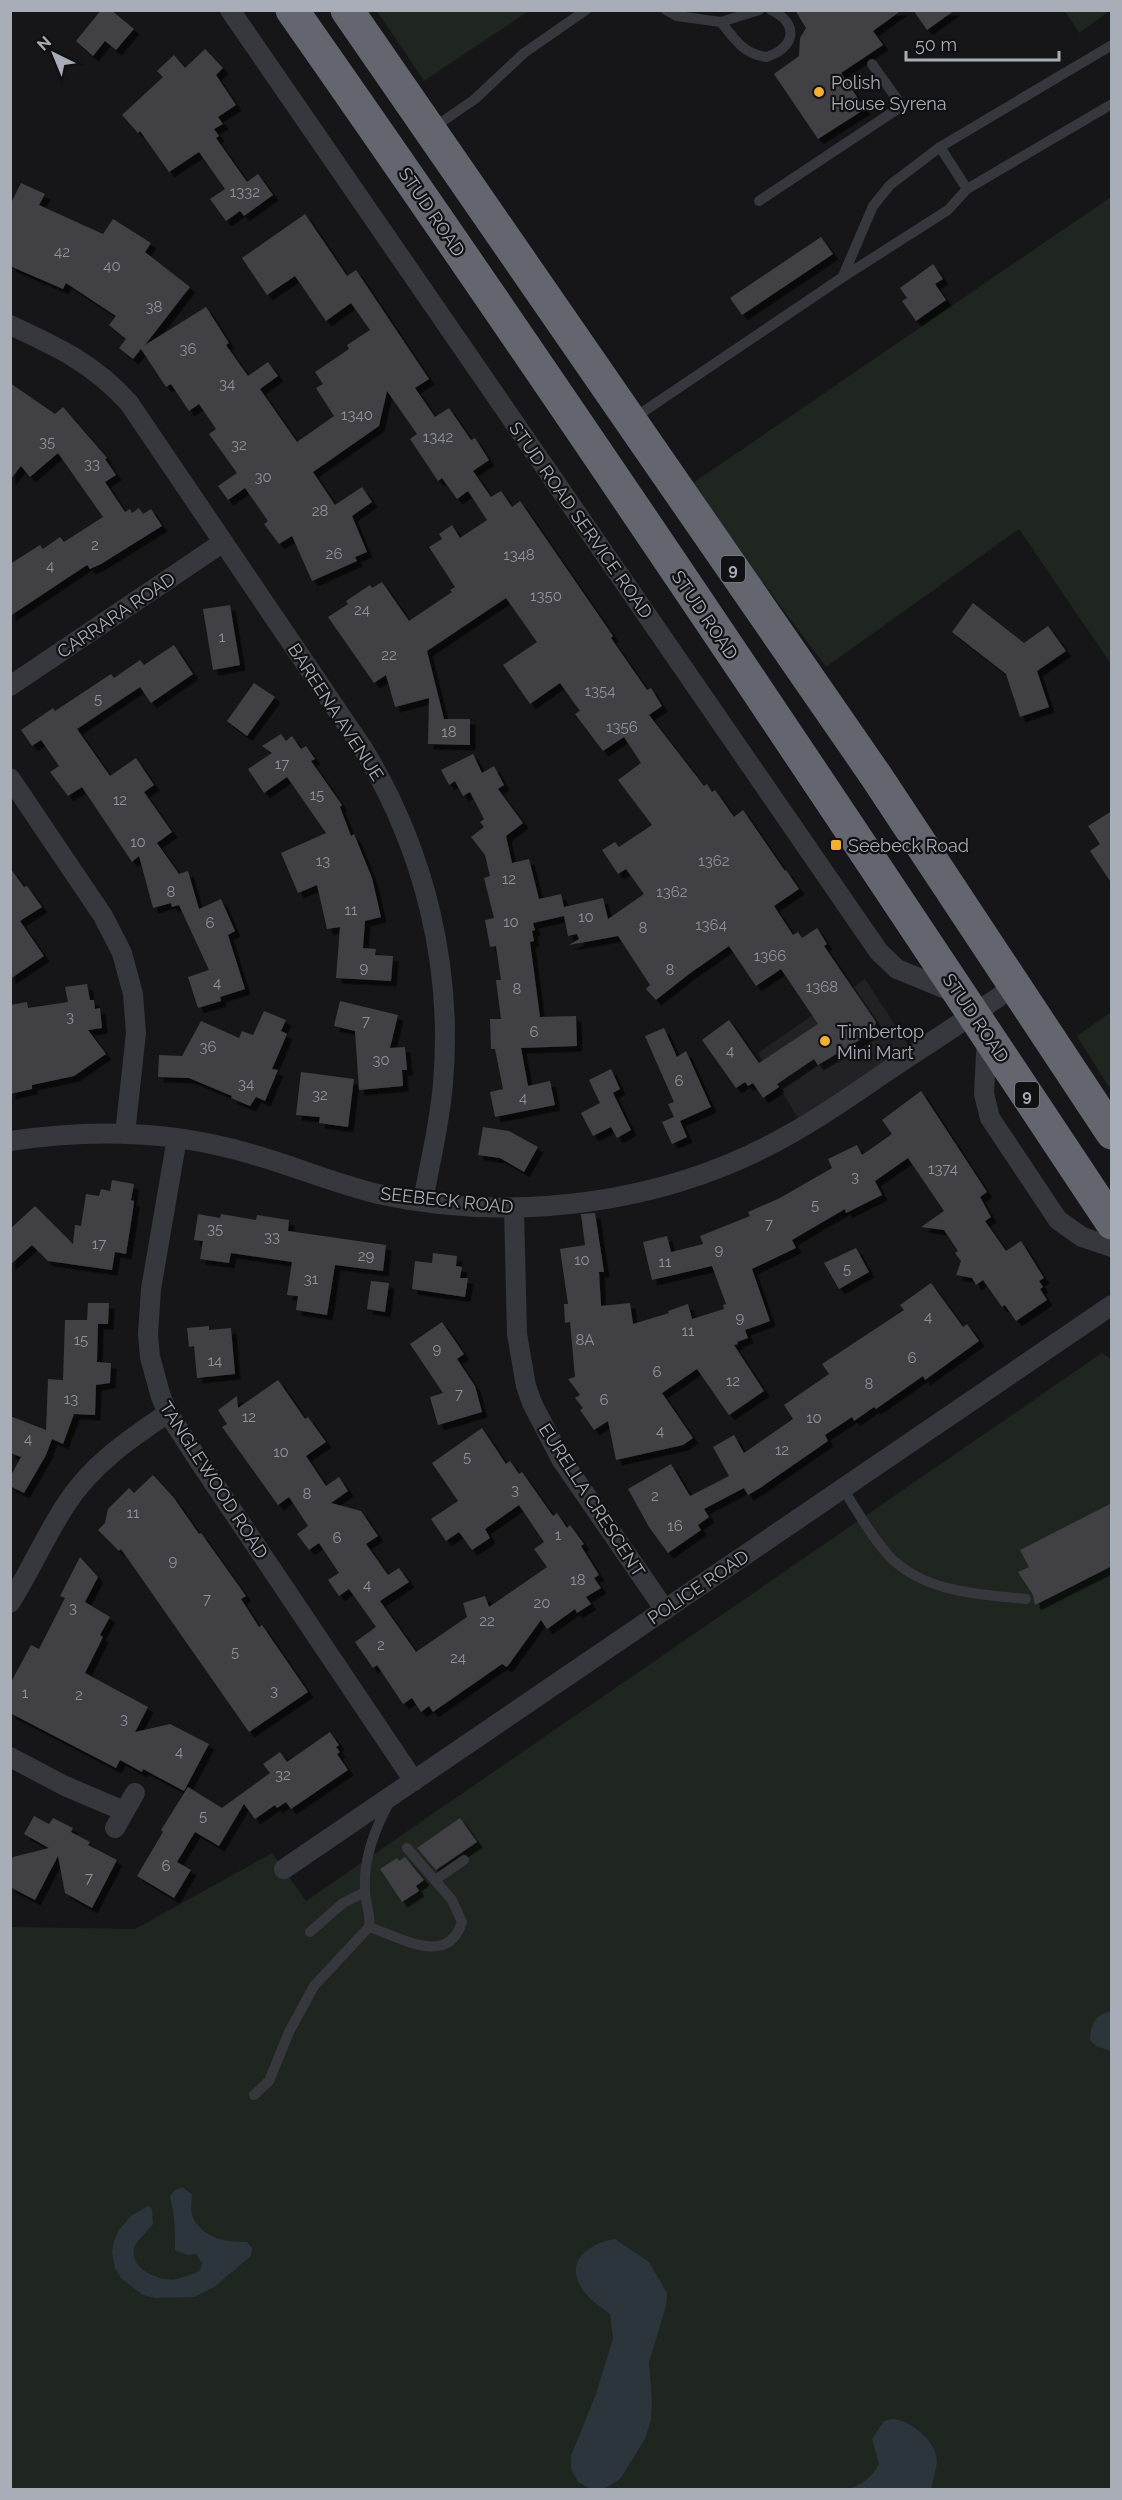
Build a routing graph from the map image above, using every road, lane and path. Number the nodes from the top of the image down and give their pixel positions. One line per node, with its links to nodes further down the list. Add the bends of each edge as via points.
1 (231, 10): 24 (street, STUD ROAD SERVICE ROAD, via 879,952 897,969)
2 (292, 10): 14 (highway, STUD ROAD / 9)
3 (347, 10): 12 (highway, 9)
4 (586, 10): 12 (lane, via 524,52 475,99)
5 (666, 10): 8 (lane, via 677,16)
6 (759, 10): 8 (lane)
7 (771, 10): 8 (lane, via 791,28 783,49 766,57 748,53)
8 (721, 22)
9 (1112, 45): 13 (lane)
10 (872, 64): 16 (lane, via 902,106)
11 (1112, 104): 15 (lane)
12 (430, 130): 14 (highway); 19 (highway, 9)
13 (940, 147): 15 (lane); 17 (lane, via 890,185 873,206)
14 (394, 156): 24 (highway, STUD ROAD / 9)
15 (967, 189): 17 (lane, via 948,210)
16 (759, 201)
17 (843, 277): 19 (lane)
18 (10, 325): 20 (street, BAREENA AVENUE, via 81,359 115,387 136,412)
19 (631, 420): 23 (highway, 9)
20 (222, 543): 21 (street, CARRARA ROAD); 29 (street, BAREENA AVENUE, via 366,753 394,804 414,855 437,942 445,1035 443,1086)
21 (10, 686)
22 (10, 778): 26 (street, via 103,916 122,953 133,994 136,1033)
23 (1015, 986): 24 (street, SEEBECK ROAD); 25 (highway, 9)
24 (974, 1015): 30 (street, SEEBECK ROAD, via 789,1135 731,1161 626,1194 555,1206); 31 (highway, STUD ROAD / 9); 32 (street, via 990,1118 1058,1220 1082,1237)
25 (1112, 1133)
26 (125, 1134): 27 (street, SEEBECK ROAD); 28 (street, SEEBECK ROAD, via 64,1133)
27 (177, 1138): 29 (street, SEEBECK ROAD, via 229,1148 376,1193); 34 (street, TANGLEWOOD ROAD, via 148,1311 150,1357)
28 (10, 1141)
29 (423, 1201): 30 (street, SEEBECK ROAD)
30 (514, 1208): 38 (street, EURELLA CRESCENT, via 518,1334 532,1403 561,1459)
31 (1112, 1223)
32 (1112, 1247)
33 (1112, 1305): 35 (street, POLICE ROAD)
34 (168, 1413): 37 (street, via 117,1449 88,1476 66,1505); 40 (street, TANGLEWOOD ROAD)
35 (843, 1489): 36 (lane, via 879,1543 907,1571 944,1588); 38 (street, POLICE ROAD)
36 (1026, 1599)
37 (10, 1603)
38 (665, 1610): 40 (street, POLICE ROAD)
39 (10, 1757): 41 (street, via 120,1820)
40 (414, 1781): 42 (street, POLICE ROAD)
41 (135, 1793)
42 (393, 1795): 45 (street, POLICE ROAD); 47 (lane, via 371,1841)
43 (407, 1848): 46 (lane)
44 (464, 1860): 46 (lane)
45 (284, 1869)
46 (435, 1880): 48 (lane, via 452,1900 462,1922 450,1942 429,1947)
47 (365, 1892): 48 (lane, via 371,1917); 49 (lane, via 343,1903)
48 (369, 1927): 50 (lane, via 314,1986 269,2080)
49 (310, 1932)
50 (254, 2095)

